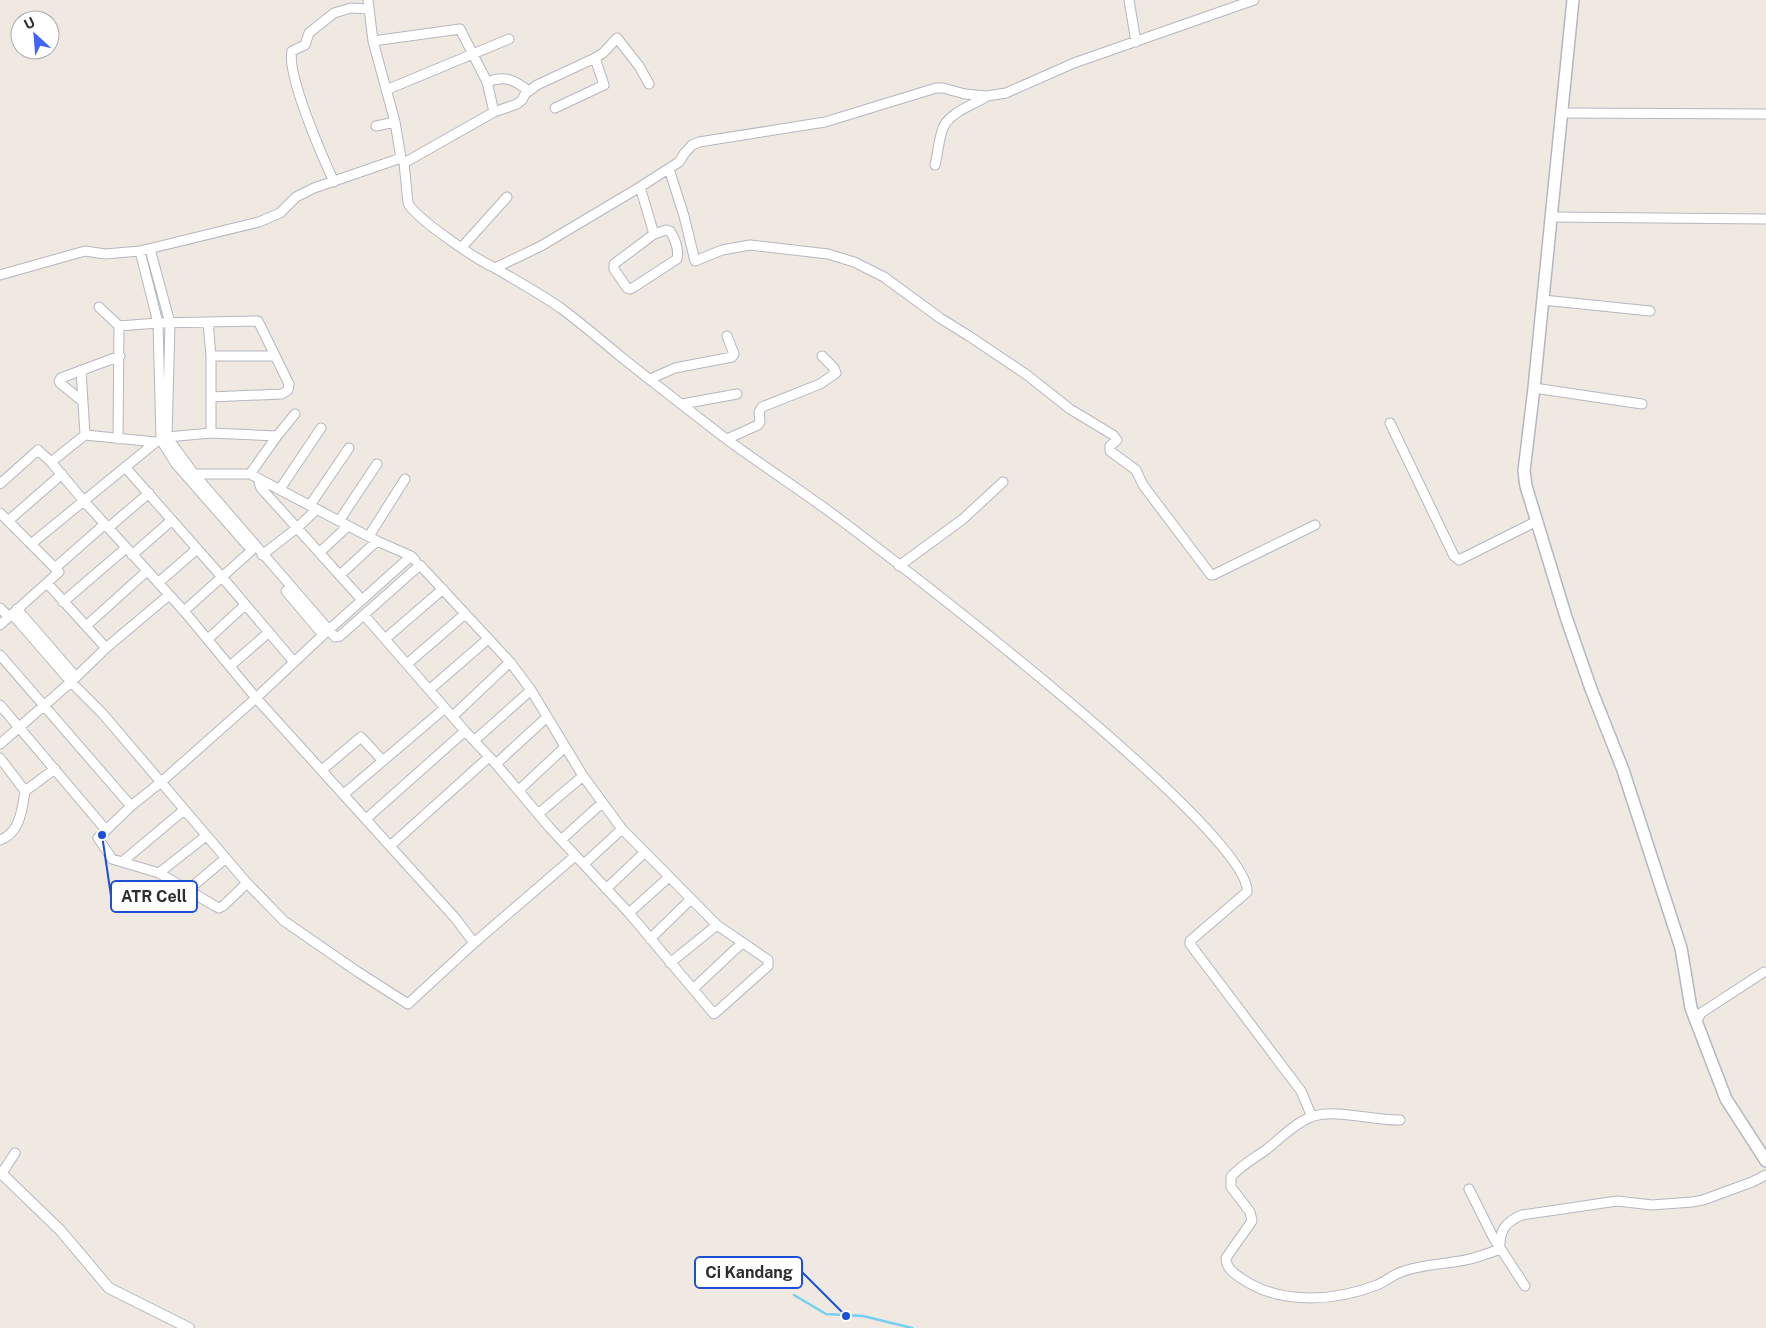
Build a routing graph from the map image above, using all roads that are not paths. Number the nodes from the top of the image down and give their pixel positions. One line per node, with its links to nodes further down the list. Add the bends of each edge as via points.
1 (1129, 0): 7 (street)
2 (1254, 0): 7 (street)
3 (1573, 0): 17 (main road)
4 (368, 4): 6 (street); 24 (street, via 334,13 308,33 305,45 292,51 296,82)
5 (510, 39): 8 (street)
6 (373, 41): 8 (street, via 460,29); 12 (street)
7 (1136, 42): 14 (street, via 1074,63 1010,92)
8 (473, 55): 10 (street); 12 (street)
9 (595, 58): 11 (street, via 617,38); 13 (street); 15 (street, via 604,85)
10 (487, 82): 13 (street, via 509,78); 16 (street)
11 (649, 84)
12 (386, 90): 19 (street)
13 (529, 91): 16 (street, via 518,104)
14 (987, 96): 22 (street, via 944,125); 23 (street, via 936,88 825,122 707,139 692,145)
15 (555, 108)
16 (494, 112): 21 (street)
17 (1562, 113): 18 (street); 27 (main road)
18 (1766, 114)
19 (395, 122): 20 (street); 21 (street)
20 (376, 126)
21 (403, 161): 24 (street, via 374,167); 30 (street, via 410,208)
22 (935, 166)
23 (669, 169): 25 (street); 83 (street, via 695,261 722,250 750,245 770,246 828,254 884,277 1027,375 1070,409 1113,435 1117,439 1108,448 1110,451 1136,470 1148,494 1211,574)
24 (334, 182): 31 (street, via 296,197 280,213 259,222)
25 (640, 188): 29 (street); 33 (street, via 541,246)
26 (508, 198): 30 (street)
27 (1551, 217): 28 (street); 35 (main road)
28 (1766, 219)
29 (654, 234): 29 (street, via 614,264 627,288 634,287 677,259 670,231)
30 (462, 247): 33 (street)
31 (150, 249): 32 (street); 40 (street)
32 (140, 251): 34 (street, via 105,254 85,251); 39 (street)
33 (495, 268): 48 (street, via 561,308)
34 (0, 275)
35 (1543, 300): 37 (street); 49 (main road)
36 (99, 307): 41 (street)
37 (1650, 311)
38 (208, 322): 40 (street); 44 (street); 45 (street, via 258,321)
39 (158, 323): 40 (street); 41 (street); 63 (street)
40 (170, 324): 63 (street)
41 (119, 326): 43 (street)
42 (727, 336): 48 (street, via 734,354 732,357 675,368)
43 (120, 356): 47 (street); 61 (street)
44 (211, 356): 45 (street); 51 (street)
45 (275, 356): 51 (street, via 289,384 288,390 282,394)
46 (822, 356): 62 (street, via 836,373 820,384 762,407 758,425)
47 (81, 370): 52 (street); 52 (street, via 59,381)
48 (650, 379): 53 (street)
49 (1534, 388): 54 (street); 82 (main road, via 1524,471)
50 (737, 394): 53 (street)
51 (211, 397): 58 (street)
52 (82, 401): 59 (street)
53 (682, 404): 62 (street)
54 (1642, 404)
55 (295, 414): 60 (street)
56 (1390, 422): 82 (street, via 1454,556 1459,560)
57 (321, 428): 74 (street)
58 (211, 433): 60 (street); 63 (street)
59 (85, 435): 61 (street); 65 (street)
60 (277, 436): 70 (street)
61 (118, 439): 63 (street)
62 (727, 439): 97 (street)
63 (161, 440): 67 (street); 69 (street); 91 (street, via 176,464)
64 (349, 448): 77 (street)
65 (51, 462): 68 (street); 73 (street, via 38,450)
66 (377, 464): 81 (street)
67 (125, 467): 75 (street); 76 (street)
68 (62, 474): 76 (street); 80 (street)
69 (194, 474): 70 (street); 94 (street)
70 (254, 477): 74 (street); 86 (street)
71 (405, 480): 87 (street)
72 (1003, 482): 97 (street, via 964,518)
73 (0, 484)
74 (280, 489): 77 (street)
75 (149, 493): 79 (street); 84 (street)
76 (83, 500): 84 (street); 89 (street)
77 (313, 507): 81 (street); 86 (street)
78 (0, 513): 80 (street)
79 (172, 520): 90 (street); 92 (street)
80 (8, 521): 89 (street)
81 (339, 521): 85 (street)
82 (1537, 521): 182 (main road, via 1566,617 1623,770 1681,948)
83 (1315, 525)
84 (106, 526): 92 (street); 98 (street)
85 (348, 526): 87 (street); 93 (street)
86 (297, 528): 93 (street); 94 (street)
87 (369, 536): 88 (street)
88 (378, 541): 95 (street); 100 (street)
89 (31, 544): 98 (street)
90 (197, 549): 101 (street); 103 (street)
91 (251, 551): 101 (street); 116 (street)
92 (129, 552): 99 (street); 107 (street)
93 (320, 552): 100 (street)
94 (262, 555): 116 (street)
95 (411, 556): 96 (street); 106 (street)
96 (420, 564): 104 (street); 113 (street)
97 (899, 566): 183 (street, via 996,640 1091,720 1174,796 1232,860 1245,878 1247,892 1190,944 1301,1091)
98 (55, 568): 102 (street, via 59,572)
99 (147, 571): 103 (street); 115 (street)
100 (340, 575): 106 (street)
101 (222, 577): 108 (street); 110 (street)
102 (47, 583): 107 (street); 111 (street)
103 (158, 583): 105 (street)
104 (443, 588): 112 (street); 119 (street)
105 (169, 594): 110 (street); 121 (street)
106 (362, 600): 116 (street)
107 (64, 602): 115 (street)
108 (245, 605): 117 (street); 118 (street)
109 (0, 608): 111 (street)
110 (184, 611): 118 (street)
111 (13, 614): 114 (street); 127 (street)
112 (466, 614): 120 (street); 125 (street)
113 (364, 615): 116 (street, via 337,638); 119 (street)
114 (0, 625)
115 (86, 626): 121 (street)
116 (326, 632): 123 (street)
117 (268, 633): 123 (street); 126 (street)
118 (208, 638): 126 (street)
119 (386, 639): 125 (street)
120 (488, 639): 124 (street); 128 (street)
121 (106, 648): 127 (street)
122 (0, 655): 131 (street)
123 (294, 662): 130 (street)
124 (510, 662): 129 (street); 134 (street)
125 (407, 664): 128 (street)
126 (230, 666): 130 (street)
127 (74, 680): 131 (street); 148 (street)
128 (430, 690): 133 (street)
129 (530, 690): 135 (street); 138 (street)
130 (256, 698): 146 (street); 148 (street)
131 (44, 704): 136 (street); 153 (street)
132 (0, 705): 136 (street)
133 (445, 708): 134 (street); 142 (street)
134 (453, 716): 137 (street)
135 (547, 717): 140 (street); 144 (street)
136 (19, 727): 139 (street); 145 (street)
137 (465, 731): 138 (street); 156 (street)
138 (475, 740): 141 (street)
139 (0, 744)
140 (565, 747): 147 (street); 149 (street)
141 (489, 757): 144 (street); 162 (street)
142 (383, 761): 146 (street, via 361,737); 151 (street)
143 (2, 764): 150 (street)
144 (496, 764): 149 (street)
145 (56, 769): 150 (street); 158 (street)
146 (322, 770): 151 (street)
147 (583, 776): 152 (street); 155 (street)
148 (160, 783): 153 (street); 154 (street)
149 (519, 790): 155 (street)
150 (25, 791): 160 (street, via 16,828)
151 (344, 794): 156 (street)
152 (602, 803): 157 (street); 161 (street)
153 (131, 806): 158 (street)
154 (184, 810): 159 (street); 166 (street)
155 (538, 814): 161 (street)
156 (366, 819): 162 (street)
157 (622, 829): 163 (street); 167 (street)
158 (106, 830): 166 (street, via 98,840 112,859)
159 (206, 836): 165 (street); 168 (street)
160 (0, 840)
161 (561, 840): 164 (street)
162 (390, 846): 177 (street)
163 (645, 852): 169 (street); 171 (street)
164 (575, 856): 167 (street); 177 (street)
165 (226, 858): 170 (street); 172 (street)
166 (122, 862): 168 (street)
167 (584, 864): 171 (street)
168 (158, 872): 172 (street)
169 (669, 876): 173 (street); 174 (street)
170 (247, 883): 172 (street, via 219,908); 177 (street, via 284,921 408,1004)
171 (606, 889): 174 (street)
172 (188, 890)
173 (691, 899): 175 (street); 176 (street)
174 (628, 913): 176 (street)
175 (717, 925): 178 (street); 179 (street)
176 (650, 939): 179 (street)
177 (474, 943)
178 (742, 944): 181 (street); 181 (street, via 768,960 768,966 714,1014)
179 (670, 963): 181 (street)
180 (1764, 972): 182 (street, via 1701,1013)
181 (693, 989)
182 (1696, 1022): 186 (main road, via 1726,1098)
183 (1312, 1117): 184 (street, via 1343,1115); 190 (street, via 1231,1177 1230,1187 1250,1212 1252,1220 1226,1258 1234,1274 1269,1292 1317,1298 1354,1293 1404,1270 1472,1259)
184 (1400, 1120)
185 (15, 1152): 187 (street)
186 (1766, 1161)
187 (1, 1172): 192 (street, via 70,1242 108,1288)
188 (1766, 1175): 190 (street, via 1692,1202 1652,1205 1617,1201 1522,1215 1502,1230)
189 (1469, 1189): 190 (street)
190 (1500, 1249): 191 (street)
191 (1525, 1286)
192 (189, 1328)

